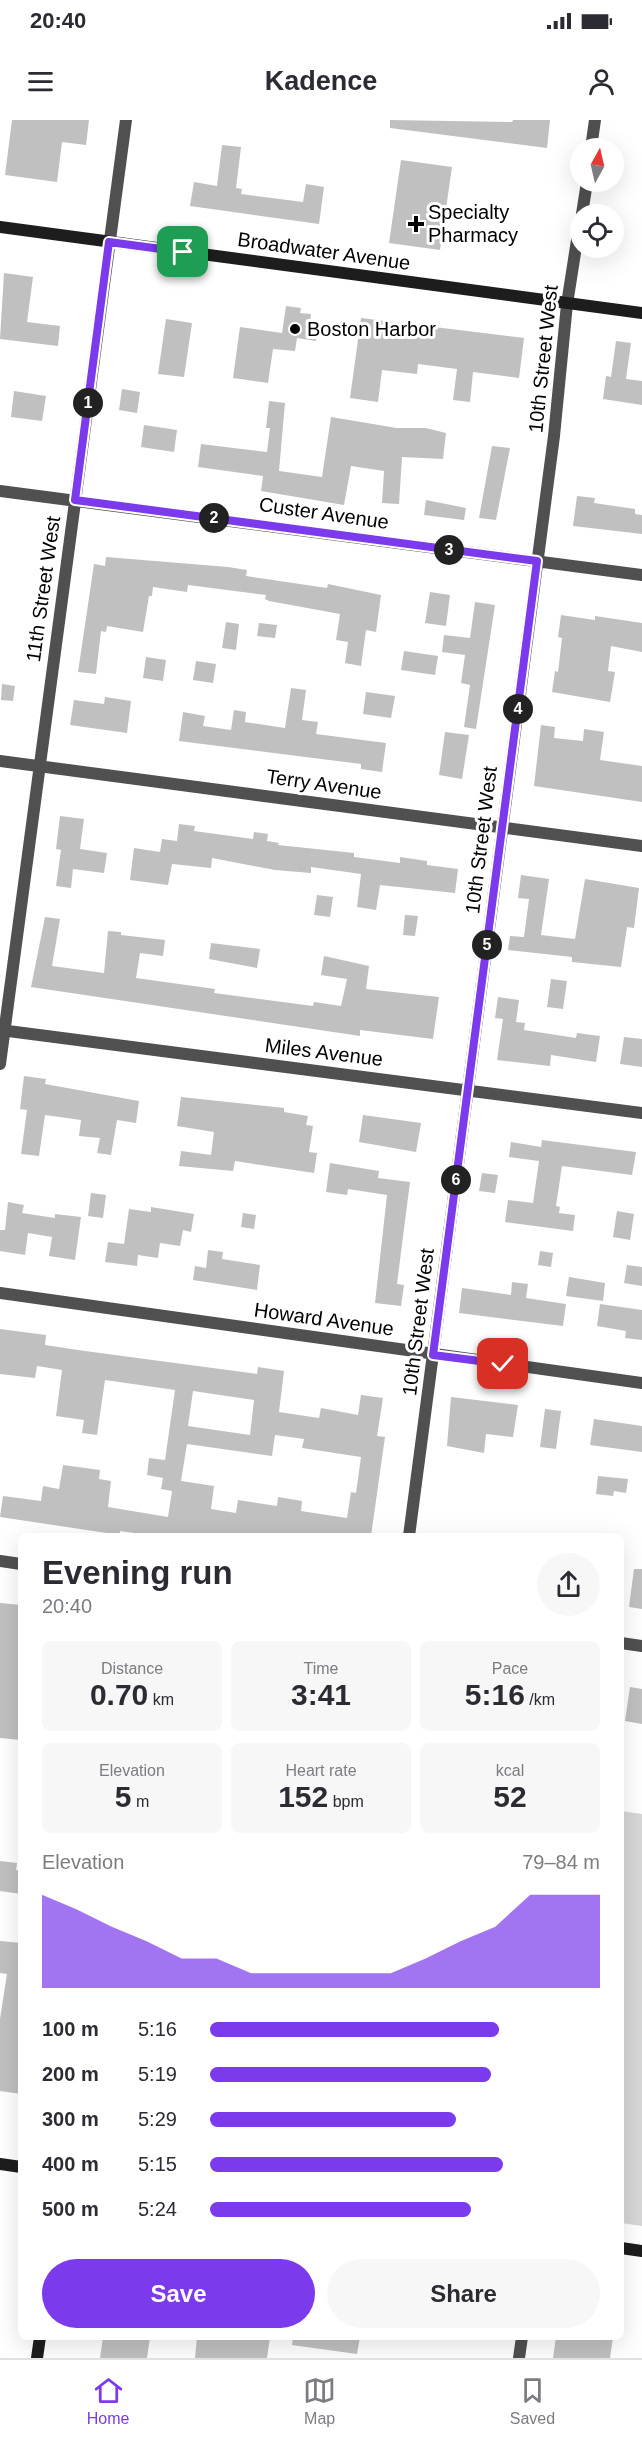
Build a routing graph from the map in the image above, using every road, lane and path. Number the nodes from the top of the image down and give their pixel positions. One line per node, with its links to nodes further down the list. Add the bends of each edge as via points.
1 (126, 120): 5 (street, 11th Street West)
2 (595, 120): 3 (street)
3 (592, 138)
4 (0, 227): 5 (main road, Broadwater Avenue)
5 (109, 242): 7 (main road, Broadwater Avenue); 10 (street, 11th Street West)
6 (574, 258): 7 (street, 10th Street West)
7 (567, 304): 8 (main road, Broadwater Avenue); 11 (street, 10th Street West)
8 (642, 313)
9 (0, 491): 10 (street, Custer Avenue)
10 (75, 500): 11 (street, Custer Avenue); 14 (street, 11th Street West)
11 (537, 561): 12 (street, Custer Avenue); 15 (street, 10th Street West)
12 (642, 575)
13 (0, 760): 14 (street, Terry Avenue)
14 (40, 766): 15 (street, Terry Avenue); 17 (street, 11th Street West)
15 (502, 827): 16 (street, Terry Avenue); 19 (street, 10th Street West)
16 (642, 846)
17 (2, 1031): 18 (street, 11th Street West); 19 (street, Miles Avenue)
18 (0, 1064)
19 (468, 1090): 20 (street, Miles Avenue); 22 (street, 10th Street West)
20 (642, 1113)
21 (0, 1293): 22 (street, Howard Avenue)
22 (433, 1355): 23 (street, Howard Avenue); 24 (street, 10th Street West)
23 (642, 1383)
24 (410, 1533)
25 (0, 1561): 26 (street)
26 (18, 1564)
27 (624, 1643): 28 (street)
28 (642, 1646)
29 (0, 2164): 30 (main road)
30 (18, 2167)
31 (624, 2248): 32 (main road)
32 (642, 2251)
33 (40, 2340): 35 (main road)
34 (522, 2340): 36 (street)
35 (37, 2358)
36 (519, 2358)

